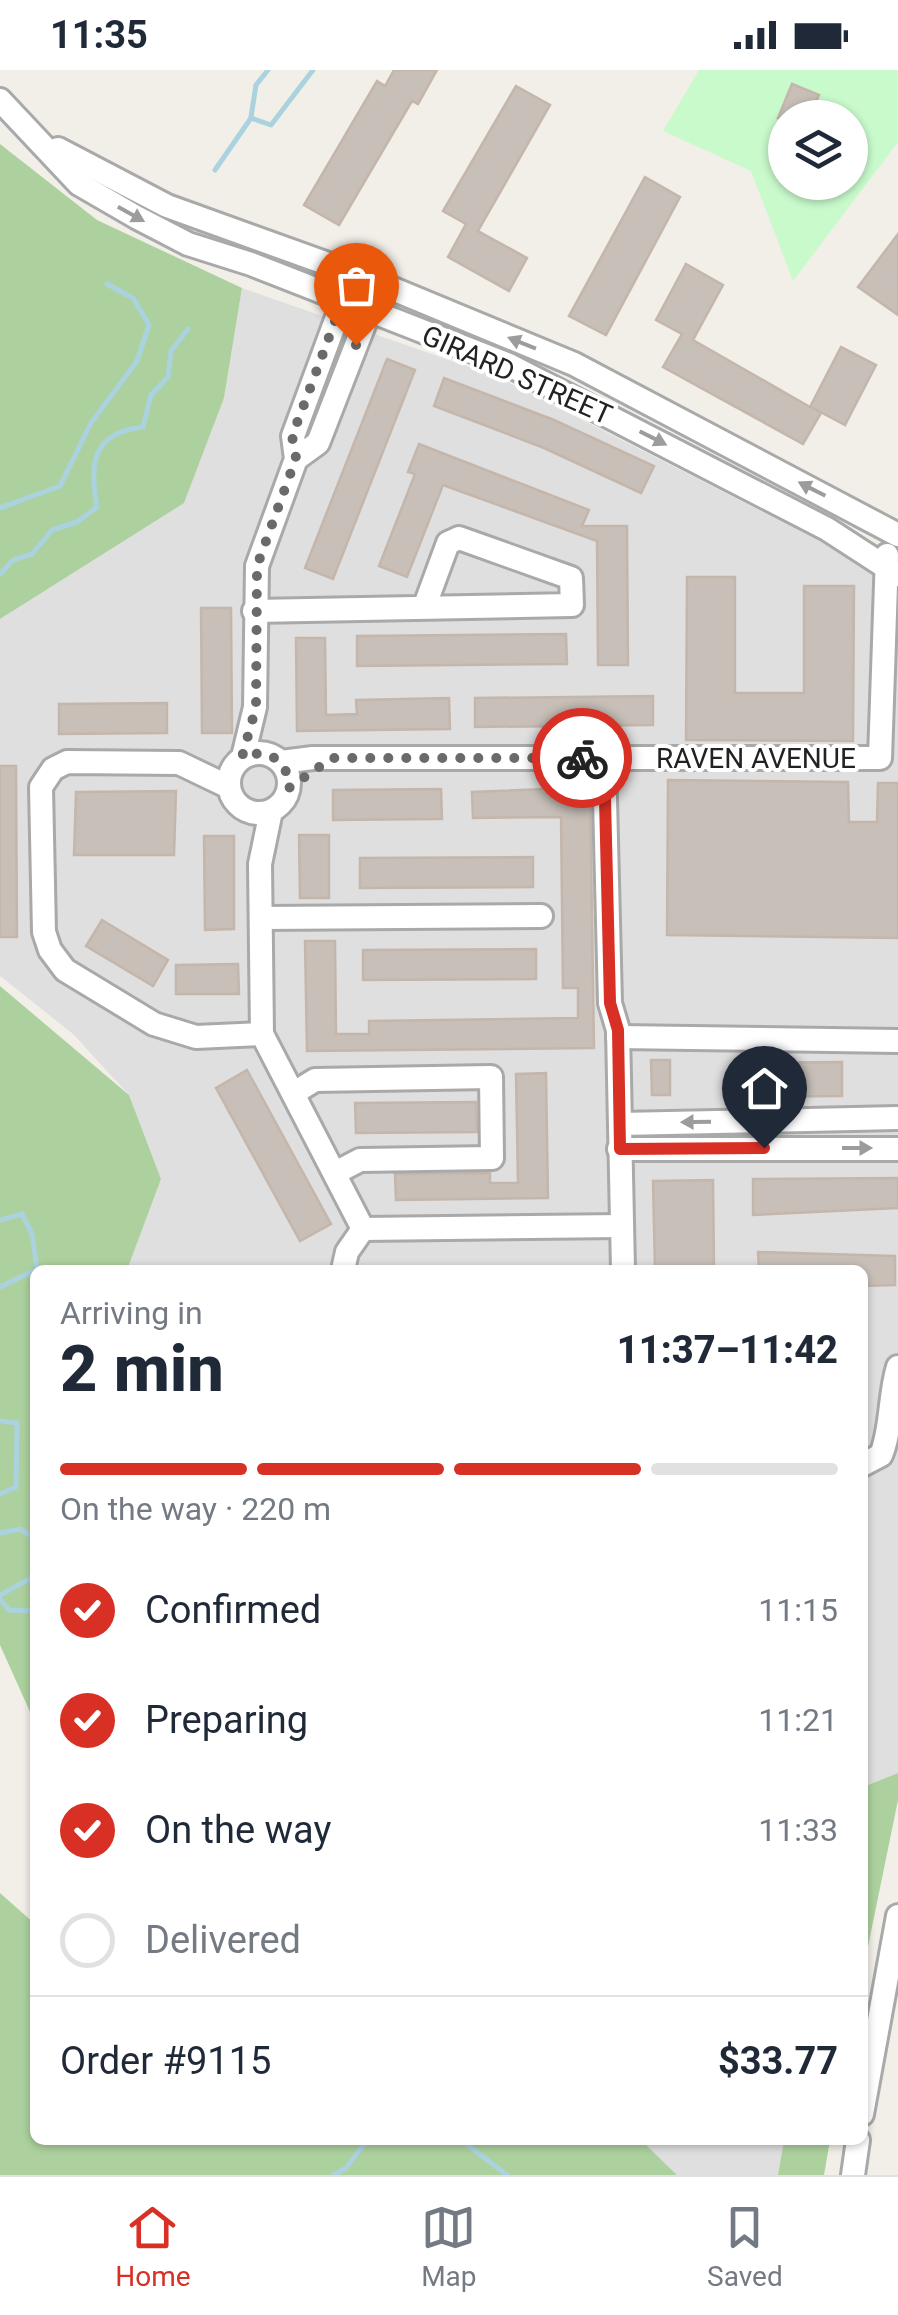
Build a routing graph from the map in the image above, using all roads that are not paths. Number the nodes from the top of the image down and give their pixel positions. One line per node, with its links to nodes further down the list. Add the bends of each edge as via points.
1 (0, 100): 2 (street, GIRARD STREET)
2 (29, 131): 3 (street, GIRARD STREET, via 166,206); 4 (street, GIRARD STREET, one-way to 4, via 79,184 136,217 188,244)
3 (364, 276): 4 (street); 5 (street); 7 (street, GIRARD STREET, one-way to 3, via 574,364)
4 (342, 302): 5 (street, GIRARD STREET); 6 (street, via 292,436)
5 (369, 312): 6 (street, via 318,443); 8 (street, GIRARD STREET, one-way to 8, via 508,365 828,529)
6 (296, 458): 10 (street, via 257,566)
7 (896, 534): 8 (street)
8 (890, 571): 14 (street, RAVEN AVENUE, via 880,758)
9 (424, 608): 9 (street, via 572,605 571,578 459,538 448,543); 10 (street)
10 (254, 611): 11 (street)
11 (256, 707): 12 (street); 15 (street)
12 (275, 758): 13 (street, RAVEN AVENUE); 15 (street, RAVEN AVENUE); 16 (street)
13 (332, 758): 14 (street, RAVEN AVENUE); 16 (street)
14 (604, 758): 23 (street, via 610,1003)
15 (235, 769): 17 (street); 22 (street, via 201,757 179,764 66,762 41,787 41,892 50,950 65,970 166,1029 196,1037)
16 (289, 788): 18 (street)
17 (242, 808): 18 (street); 19 (street)
18 (271, 811): 19 (street)
19 (260, 864): 21 (street)
20 (542, 916): 21 (street)
21 (262, 918): 22 (street)
22 (262, 1034): 25 (street)
23 (618, 1037): 24 (street); 27 (street)
24 (898, 1041)
25 (294, 1093): 30 (street); 30 (street, via 316,1080 490,1077 492,1158 360,1160)
26 (898, 1118): 27 (street, one-way to 27)
27 (620, 1124): 29 (street)
28 (898, 1148): 29 (street, one-way to 28)
29 (620, 1149): 31 (street)
30 (337, 1172): 32 (street)
31 (622, 1226): 32 (street); 34 (street)
32 (364, 1229): 33 (street)
33 (345, 1265)
34 (623, 1265)
35 (898, 1367): 36 (street, via 888,1437 881,1455)
36 (868, 1462)
37 (898, 1916): 38 (street)
38 (868, 2081)
39 (857, 2145): 40 (street)
40 (853, 2175)

